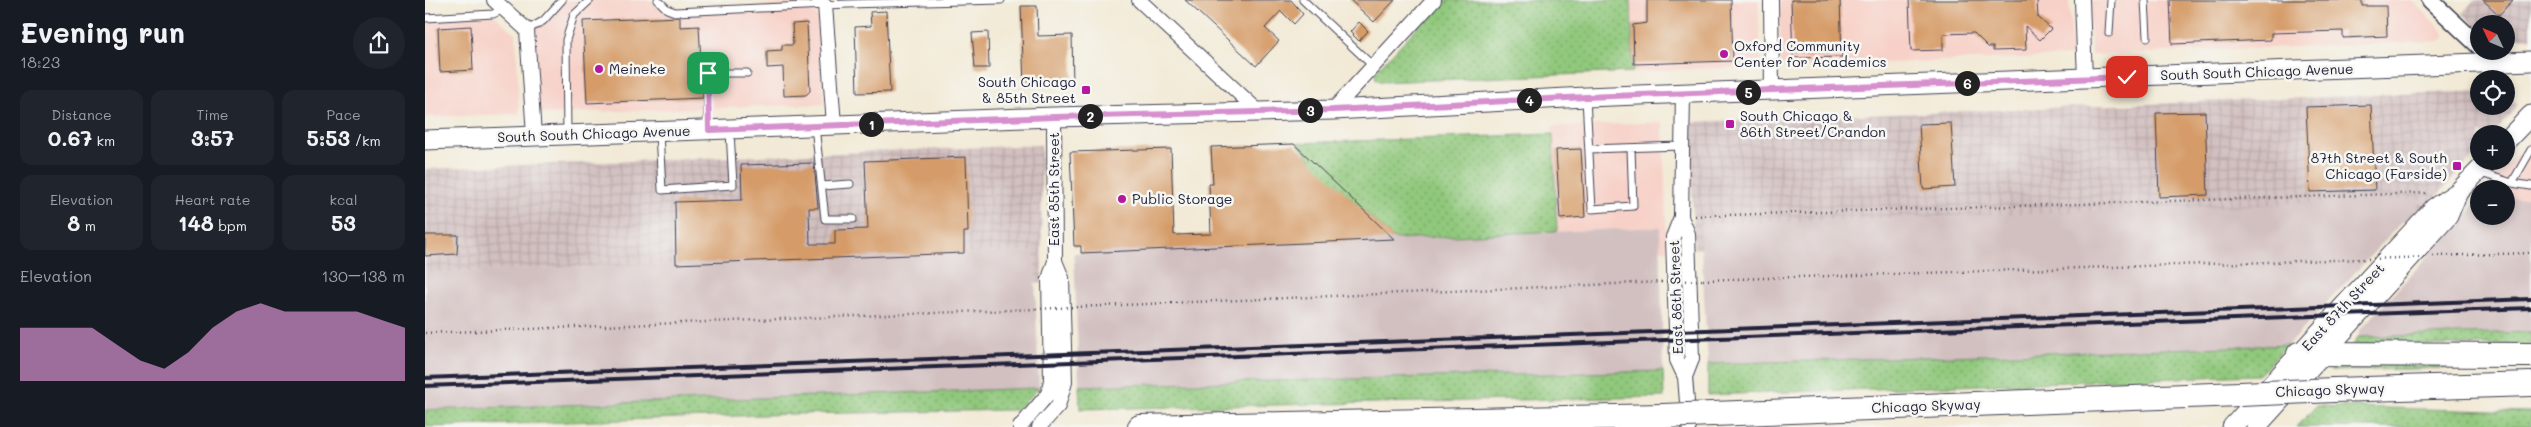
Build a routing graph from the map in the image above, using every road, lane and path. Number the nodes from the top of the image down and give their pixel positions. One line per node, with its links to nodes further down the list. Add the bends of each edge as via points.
1 (562, 0): 17 (lane, via 543,21)
2 (590, 0): 40 (lane, via 574,15 566,40)
3 (658, 0): 14 (lane, via 675,12)
4 (983, 0): 5 (lane); 14 (lane)
5 (1001, 0)
6 (1139, 0): 31 (street)
7 (1303, 0): 24 (lane)
8 (1434, 0): 24 (street)
9 (1771, 0): 27 (street)
10 (2082, 0): 26 (street)
11 (2111, 0): 18 (lane)
12 (2145, 0): 19 (lane)
13 (2430, 0): 20 (street)
14 (822, 2): 34 (street)
15 (499, 5): 16 (lane, via 493,14); 17 (street)
16 (425, 18)
17 (527, 30): 41 (street)
18 (2109, 33)
19 (2147, 37)
20 (2470, 38)
21 (2470, 58): 26 (main road, South South Chicago Avenue)
22 (2515, 59): 23 (main road, South South Chicago Avenue)
23 (2531, 61)
24 (1373, 66): 30 (street)
25 (747, 73): 37 (lane, via 708,73)
26 (2085, 79): 27 (main road, South South Chicago Avenue)
27 (1772, 91): 28 (main road, South South Chicago Avenue)
28 (1683, 93): 29 (main road, South South Chicago Avenue); 43 (street, East 86th Street)
29 (1586, 97): 30 (main road, South South Chicago Avenue); 45 (lane)
30 (1333, 110): 31 (main road, South South Chicago Avenue)
31 (1259, 112): 33 (main road, South South Chicago Avenue)
32 (2531, 115): 39 (main road)
33 (1054, 117): 34 (main road, South South Chicago Avenue); 59 (street, East 85th Street)
34 (834, 125): 35 (main road, South South Chicago Avenue)
35 (815, 126): 36 (main road, South South Chicago Avenue); 53 (lane)
36 (730, 129): 37 (main road, South South Chicago Avenue); 38 (lane, via 733,186 662,190)
37 (709, 130): 38 (main road, South South Chicago Avenue)
38 (659, 132): 40 (main road, South South Chicago Avenue)
39 (2515, 132)
40 (567, 135): 41 (main road, South South Chicago Avenue)
41 (533, 136): 42 (main road, South South Chicago Avenue)
42 (425, 140)
43 (1681, 146): 44 (lane); 56 (street, East 86th Street)
44 (1631, 148): 45 (lane); 45 (lane, via 1633,206 1592,208)
45 (1589, 149)
46 (2531, 150): 50 (lane)
47 (2479, 170): 55 (main road, East 87th Street)
48 (2490, 170): 49 (lane)
49 (2507, 180)
50 (2514, 180)
51 (2515, 183): 54 (lane)
52 (850, 184): 53 (lane)
53 (822, 186): 57 (lane, via 825,220)
54 (2531, 186)
55 (2459, 192): 56 (path); 61 (main road, East 87th Street, via 2434,208); 62 (main road, East 87th Street, via 2448,216)
56 (1681, 216): 68 (street, East 86th Street, via 1688,234 1692,359 1685,377)
57 (853, 219)
58 (2531, 253): 60 (path, bridge, via 1702,280)
59 (1055, 261): 65 (street, East 85th Street, via 1049,278 1051,380 1045,398); 66 (street, East 85th Street, via 1062,278 1065,382 1058,406)
60 (425, 334)
61 (2299, 354): 62 (highway); 69 (main road, East 87th Street)
62 (2322, 354): 63 (highway); 70 (main road, East 87th Street)
63 (2531, 355)
64 (2531, 384): 67 (highway, Chicago Skyway, bridge, via 1663,416)
65 (1020, 427)
66 (1039, 427)
67 (1141, 427)
68 (1689, 427)
69 (2232, 427)
70 (2256, 427)

